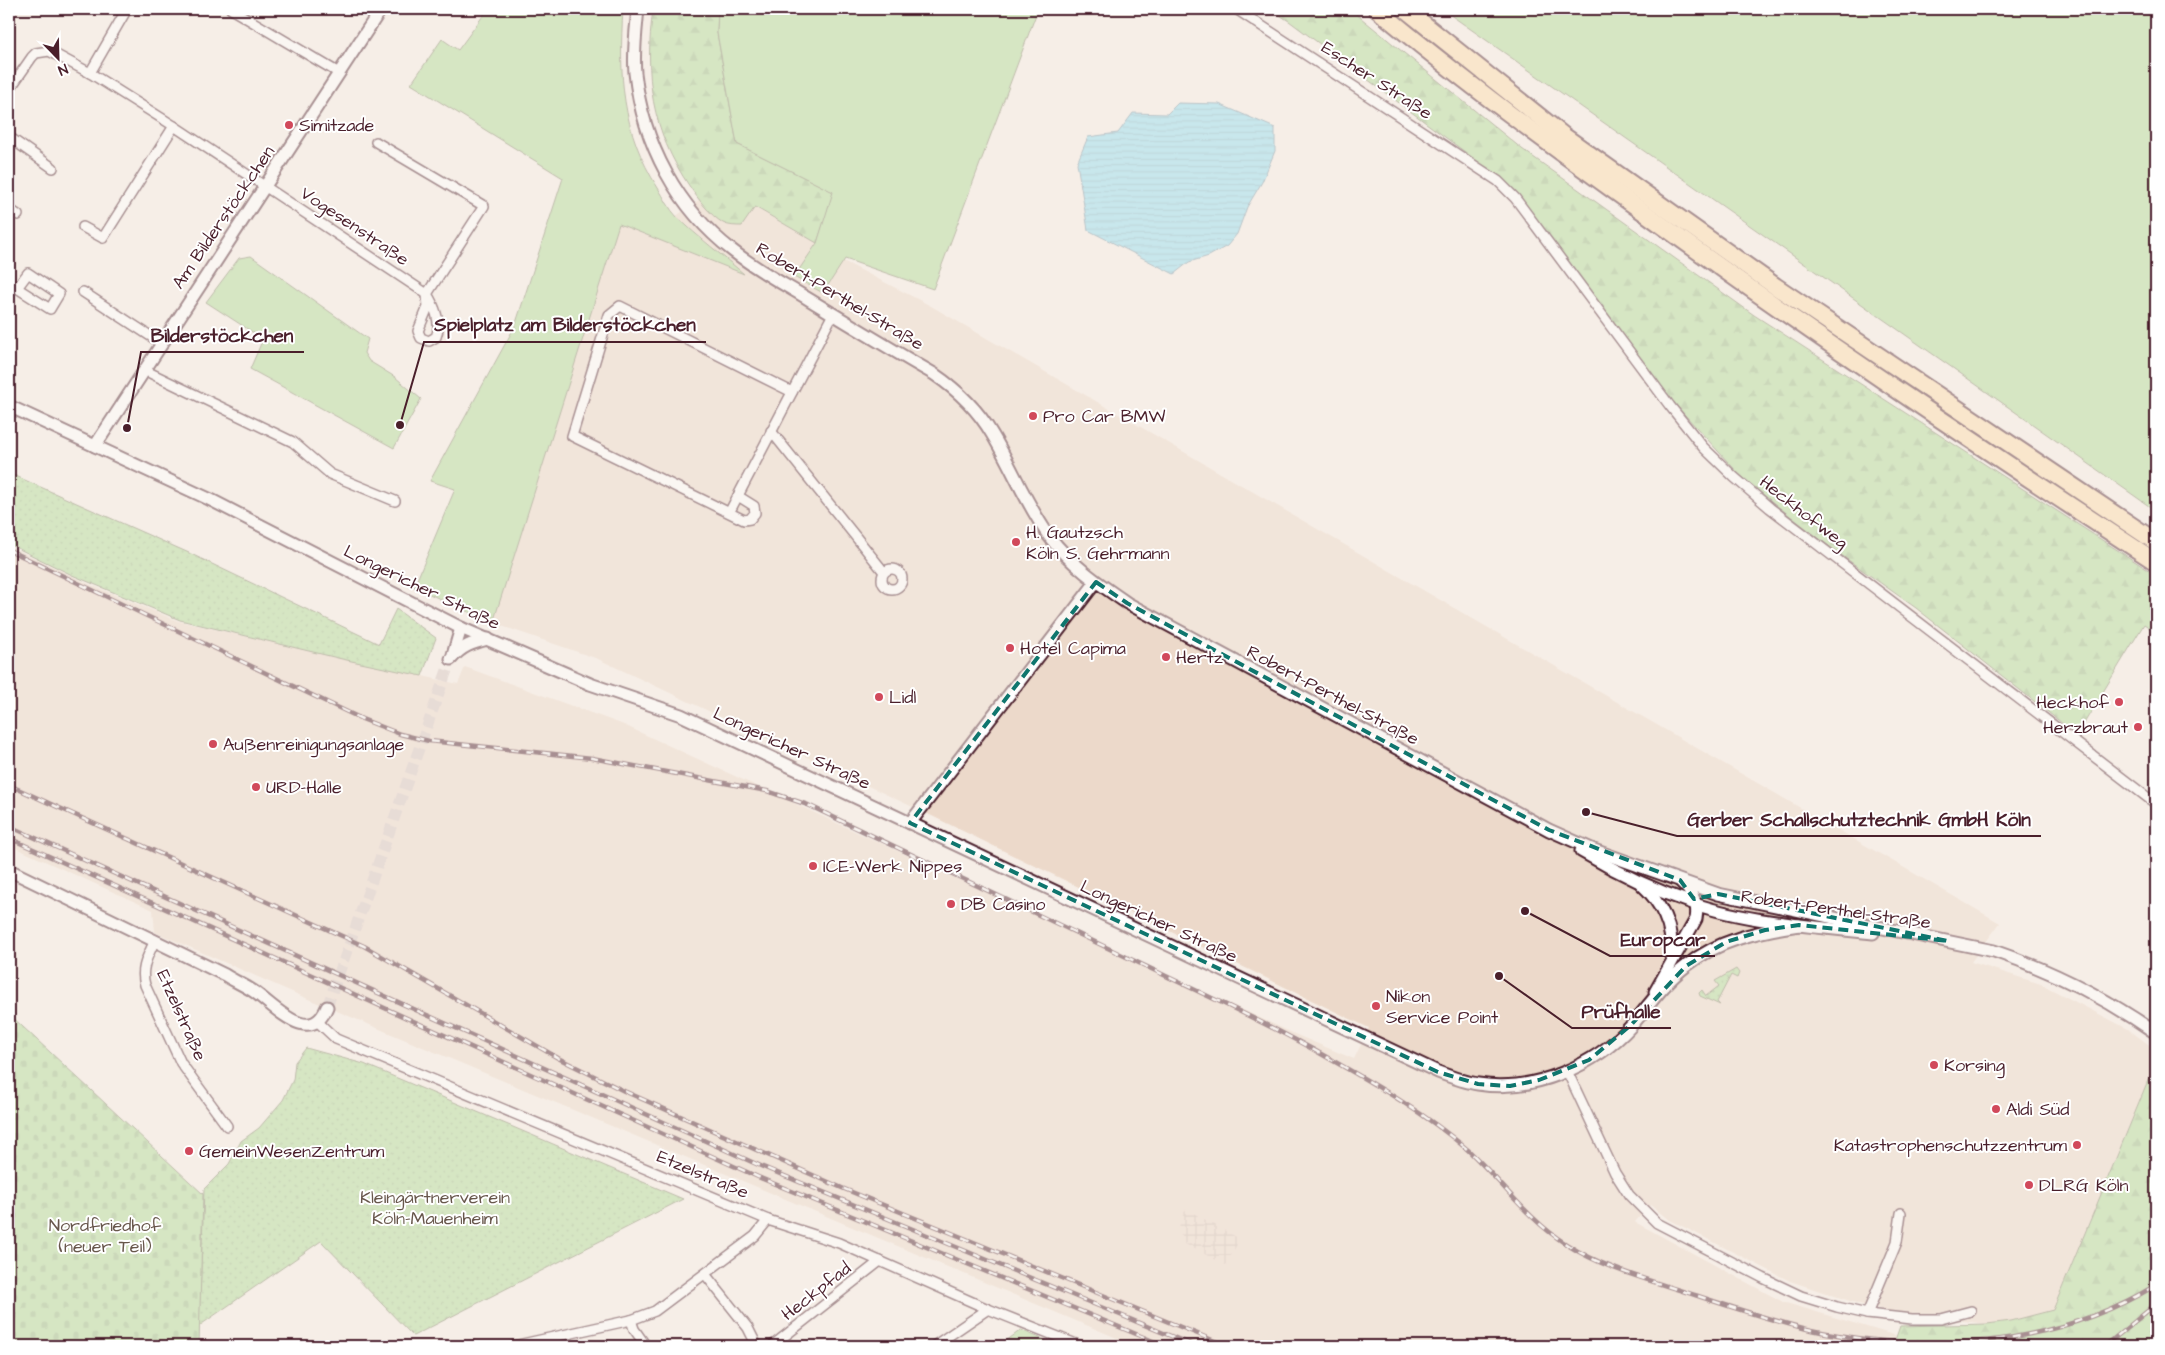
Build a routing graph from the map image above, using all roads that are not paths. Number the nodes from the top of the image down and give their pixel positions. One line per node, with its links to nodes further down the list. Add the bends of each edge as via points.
1 (127, 9): 8 (street)
2 (231, 9): 9 (street)
3 (381, 9): 9 (street, Am Bilderstöckchen)
4 (638, 9): 23 (street, Robert-Perthel-Straße, via 635,54 640,103 649,137 674,188 699,220 733,251)
5 (1236, 9): 15 (street, Escher Straße)
6 (1376, 9): 34 (highway, via 1432,56 1767,302)
7 (1405, 9): 33 (highway, via 1589,154 1775,286)
8 (90, 73): 10 (street, Vogesenstraße, via 49,51 42,51 32,57); 11 (street, Vogesenstraße)
9 (339, 73): 16 (street, Am Bilderstöckchen)
10 (9, 90)
11 (174, 126): 16 (street, Vogesenstraße); 19 (street, via 103,238)
12 (9, 137): 14 (street)
13 (376, 142): 16 (street, Vogesenstraße, via 484,206 427,294)
14 (53, 168)
15 (1498, 181): 39 (street, Heckhofweg, via 1515,198 1670,406 1703,447 1734,477)
16 (265, 186): 24 (street, Am Bilderstöckchen)
17 (9, 209): 18 (street)
18 (18, 215)
19 (82, 227)
20 (9, 283): 21 (street)
21 (17, 288): 21 (street, via 28,273 59,294 50,308)
22 (83, 292): 24 (street)
23 (833, 314): 26 (street); 36 (street, Robert-Perthel-Straße, via 934,374 963,399 991,431 1022,492 1050,537)
24 (161, 343): 25 (street, Am Bilderstöckchen)
25 (144, 370): 29 (street, Am Bilderstöckchen); 31 (street, via 292,442 330,474)
26 (792, 392): 28 (street); 32 (street, via 620,306 609,314 572,436)
27 (9, 406): 29 (street, Longericher Straße)
28 (772, 432): 30 (street); 35 (street)
29 (95, 446): 37 (street, Longericher Straße)
30 (738, 496): 32 (street); 32 (street, via 752,503 755,513 744,520)
31 (395, 501)
32 (730, 511)
33 (2156, 542)
34 (2156, 562)
35 (884, 572)
36 (1096, 582): 40 (street); 41 (street, Robert-Perthel-Straße, via 1135,607)
37 (462, 628): 38 (street, Longericher Straße); 38 (street, via 451,659 472,643)
38 (488, 639): 40 (street, Longericher Straße, via 590,684 681,715)
39 (2156, 804)
40 (910, 823): 56 (street, Longericher Straße, via 1438,1072 1478,1084 1510,1086)
41 (1557, 834): 43 (street, Robert-Perthel-Straße, via 1584,853); 44 (street, Robert-Perthel-Straße)
42 (9, 870): 48 (street, Etzelstraße)
43 (1636, 880): 46 (street, Robert-Perthel-Straße); 50 (street, Longericher Straße, via 1663,910)
44 (1680, 880): 45 (street, Robert-Perthel-Straße); 46 (street, via 1690,890)
45 (1718, 894): 46 (street, via 1704,897); 49 (street, Robert-Perthel-Straße)
46 (1696, 905): 47 (street, Robert-Perthel-Straße); 50 (street, Longericher Straße); 51 (street, Longericher Straße, via 1696,919)
47 (1799, 925): 49 (street, Robert-Perthel-Straße); 52 (street, Longericher Straße, via 1765,930 1726,942 1686,966)
48 (155, 940): 54 (street, Etzelstraße, via 252,990 291,1020 306,1025); 57 (street, Etzelstraße, via 143,966 145,985 182,1063)
49 (1948, 941): 55 (street, Robert-Perthel-Straße, via 1994,951 2039,967 2100,997)
50 (1670, 954): 51 (street, Longericher Straße)
51 (1668, 967): 52 (street, Longericher Straße)
52 (1646, 1006): 56 (street, Longericher Straße, via 1631,1026 1611,1044 1589,1060)
53 (327, 1007): 54 (street)
54 (318, 1022): 59 (street, Etzelstraße, via 336,1039)
55 (2156, 1033)
56 (1567, 1070): 64 (street, via 1615,1173 1629,1195 1657,1223 1801,1296)
57 (228, 1126)
58 (1901, 1213): 64 (street, via 1897,1242)
59 (768, 1220): 60 (street, Etzelstraße, via 839,1243); 61 (street, via 755,1236)
60 (880, 1261): 62 (street, Etzelstraße); 69 (street, Heckpfad)
61 (705, 1274): 65 (street, via 655,1311); 68 (street, via 748,1328)
62 (988, 1309): 70 (street); 71 (street, Etzelstraße)
63 (1971, 1311): 64 (street, via 1942,1319)
64 (1867, 1314)
65 (631, 1320): 66 (street); 67 (street)
66 (513, 1346)
67 (646, 1346)
68 (757, 1346)
69 (772, 1346)
70 (934, 1346)
71 (1081, 1346)

